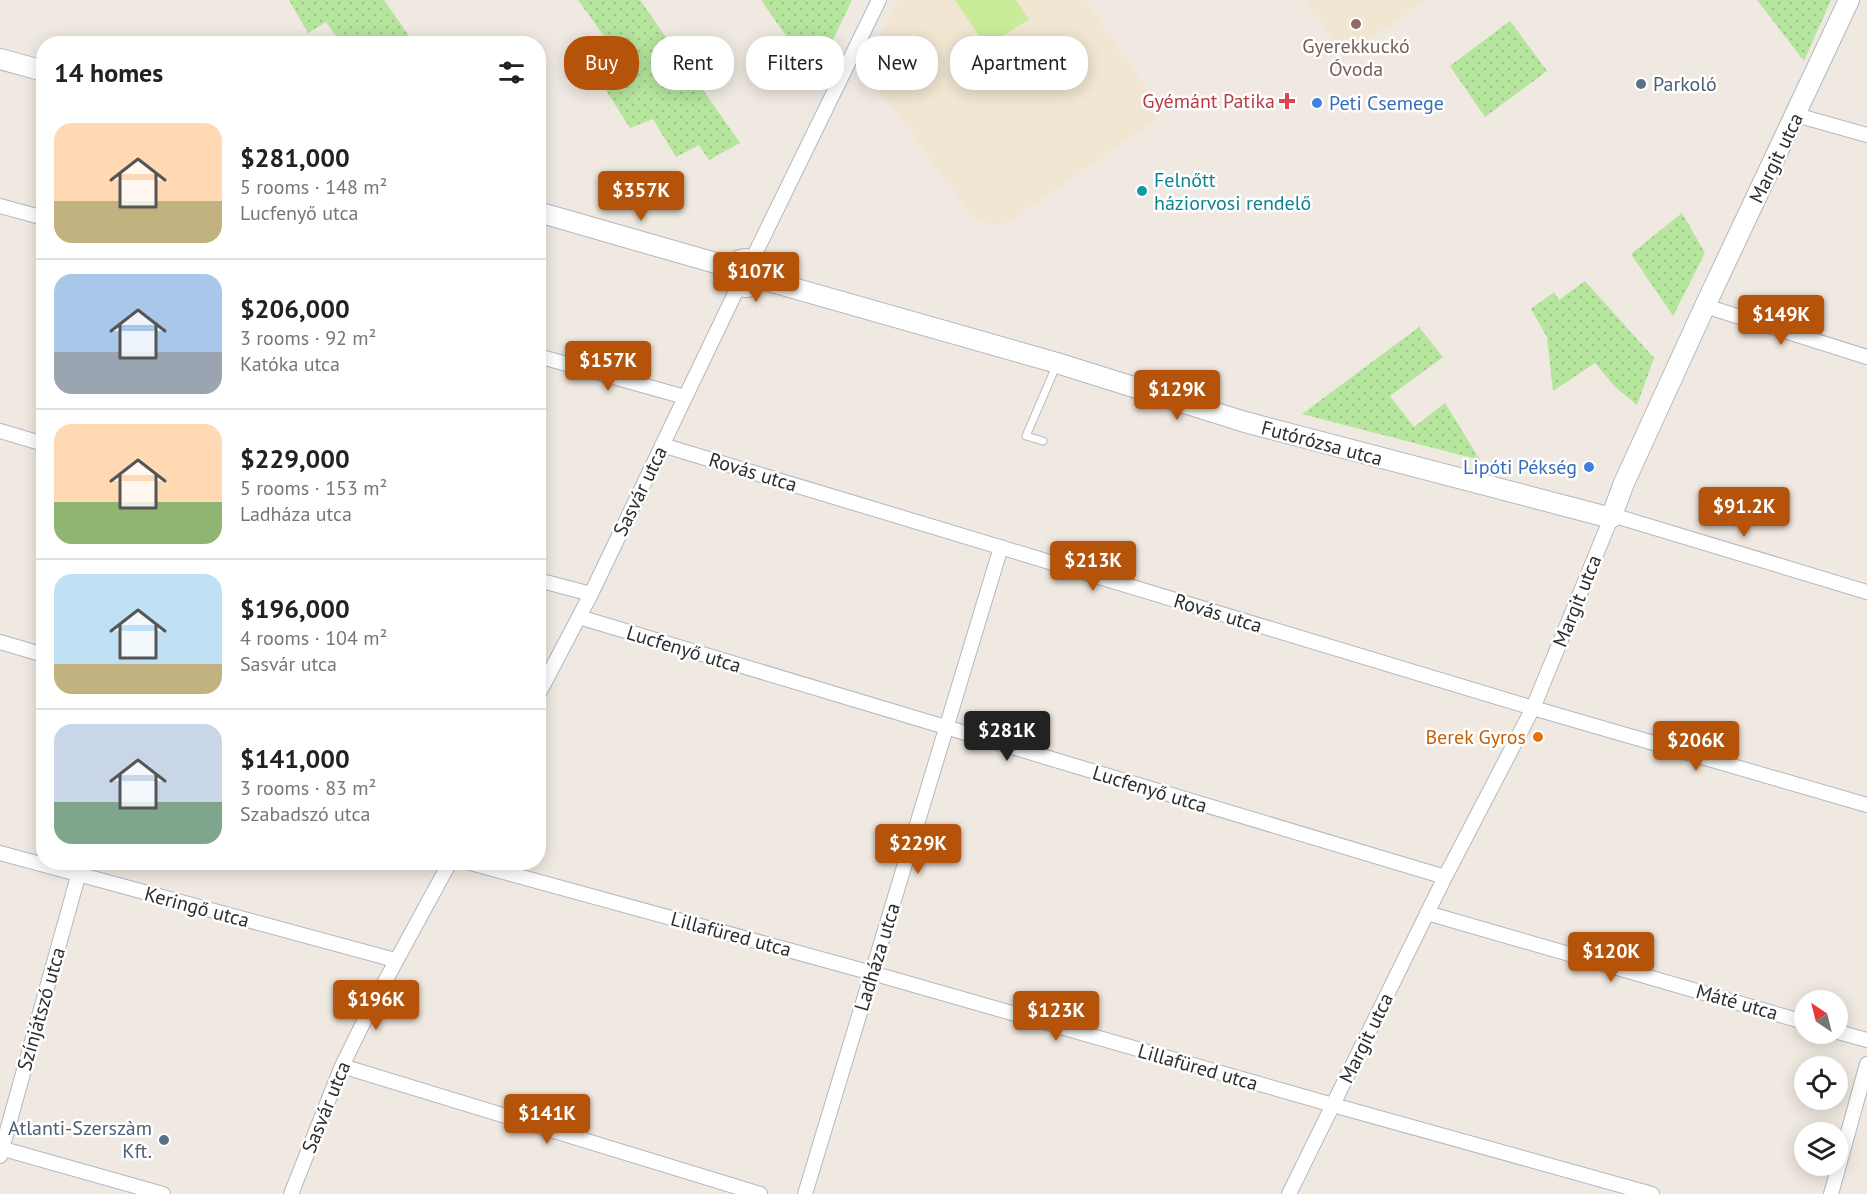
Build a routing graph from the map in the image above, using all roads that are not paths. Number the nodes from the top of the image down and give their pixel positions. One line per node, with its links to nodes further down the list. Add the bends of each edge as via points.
1 (879, 0): 10 (street)
2 (1849, 0): 5 (street, Margit utca)
3 (0, 59): 4 (street)
4 (36, 69)
5 (1796, 116): 6 (street); 12 (street, Margit utca)
6 (1867, 135)
7 (0, 206): 9 (street)
8 (546, 215): 11 (street)
9 (36, 216)
10 (755, 269): 11 (street, via 752,285); 15 (street, Futórózsa utca)
11 (736, 276): 16 (street, Sasvár utca)
12 (1705, 306): 13 (street); 21 (street, Margit utca)
13 (1867, 357)
14 (546, 358): 16 (street)
15 (1057, 363): 18 (lane, via 1026,436); 21 (street, Futórózsa utca, via 1245,422)
16 (685, 397): 20 (street, Sasvár utca)
17 (0, 431): 19 (street)
18 (1043, 441)
19 (36, 442)
20 (662, 444): 22 (street, Rovás utca); 25 (street, Sasvár utca)
21 (1612, 516): 24 (street, Futórózsa utca); 30 (street, Margit utca)
22 (1001, 548): 30 (street, Rovás utca); 31 (street, Ladháza utca)
23 (546, 582): 25 (street)
24 (1867, 592)
25 (591, 594): 26 (street, Sasvár utca)
26 (579, 617): 29 (street, Sasvár utca); 31 (street, Lucfenyő utca)
27 (0, 642): 28 (street)
28 (36, 653)
29 (546, 680)
30 (1533, 708): 32 (street, Rovás utca); 39 (street, Margit utca)
31 (946, 727): 39 (street, Lucfenyő utca); 42 (street, Ladháza utca)
32 (1867, 805)
33 (0, 853): 34 (street, Keringő utca)
34 (36, 860)
35 (80, 870): 49 (street, Színjátszó utca)
36 (83, 870): 41 (street, Keringő utca)
37 (446, 870): 41 (street, Sasvár utca)
38 (496, 870): 42 (street, Lillafüred utca)
39 (1444, 877): 40 (street, Margit utca)
40 (1427, 913): 43 (street, Máté utca); 48 (street, Margit utca)
41 (395, 960): 47 (street, Sasvár utca)
42 (872, 973): 48 (street, Lillafüred utca); 53 (street, Ladháza utca)
43 (1794, 1019)
44 (1848, 1035): 45 (street)
45 (1867, 1040)
46 (1867, 1064): 56 (street)
47 (342, 1066): 51 (street, Sasvár utca); 52 (street)
48 (1333, 1105): 54 (street, Margit utca); 55 (street, Lillafüred utca)
49 (1, 1151): 50 (street)
50 (163, 1194)
51 (291, 1194)
52 (760, 1194)
53 (805, 1194)
54 (1289, 1194)
55 (1652, 1194)
56 (1831, 1194)

